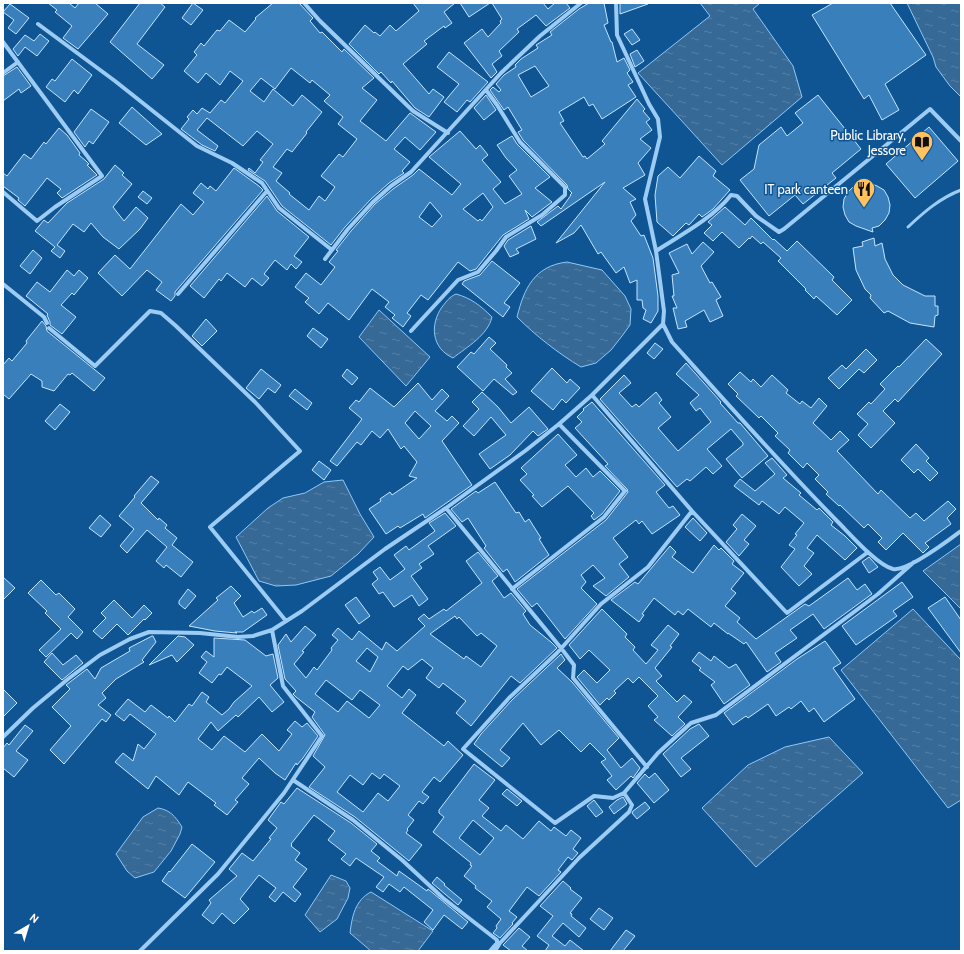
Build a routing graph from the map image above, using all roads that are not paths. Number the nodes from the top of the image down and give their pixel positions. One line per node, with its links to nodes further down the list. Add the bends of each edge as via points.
1 (304, 3): 9 (street, via 325,27 413,111)
2 (581, 3): 8 (street, via 540,36)
3 (616, 3): 16 (street, via 617,35 658,119 660,137 645,199)
4 (38, 24): 12 (street, via 196,146 232,163 262,183)
5 (3, 42): 6 (street)
6 (18, 62): 7 (street); 13 (street, via 102,176 37,222)
7 (3, 73)
8 (486, 90): 9 (street); 23 (street, via 520,142 565,187 566,195 542,215 506,236 478,272 458,280)
9 (448, 133): 15 (street, via 411,172 373,202)
10 (961, 141): 16 (street, via 930,109 784,229 778,232 756,216 737,196 731,195 698,224)
11 (961, 190): 14 (lane, via 925,211)
12 (267, 191): 15 (street, via 279,208); 19 (street)
13 (3, 192)
14 (908, 227)
15 (332, 250): 17 (street)
16 (656, 251): 21 (street, via 664,310)
17 (324, 259)
18 (3, 284): 20 (street, via 44,317)
19 (178, 294)
20 (47, 323)
21 (663, 324): 24 (street); 29 (street, via 672,342 769,449)
22 (49, 328): 32 (street, via 95,366 150,311 161,313 255,402 300,451 210,527)
23 (411, 331)
24 (592, 395): 25 (street); 27 (street)
25 (559, 424): 26 (street); 31 (street, via 624,491 604,517)
26 (446, 508): 31 (street); 32 (street)
27 (692, 511): 29 (street, via 787,612); 34 (street, via 648,567 601,604)
28 (961, 531): 30 (street)
29 (868, 552): 30 (street, via 894,569)
30 (914, 562): 36 (street, via 878,594 716,715 691,723 658,753)
31 (512, 589): 34 (street)
32 (286, 621): 33 (street)
33 (272, 630): 35 (street, via 253,636 238,637 149,632 130,639 100,655 68,679); 37 (street, via 283,686 322,736)
34 (561, 648): 36 (street, via 574,665 573,678); 38 (street, via 509,698 463,749 555,823 594,796 613,798)
35 (3, 737)
36 (647, 767): 38 (street)
37 (293, 780): 39 (street, via 218,874); 40 (street, via 352,820 402,860 443,898 497,940)
38 (624, 793): 41 (street, via 632,804 629,812 573,864)
39 (140, 951)
40 (490, 951)
41 (495, 951)

